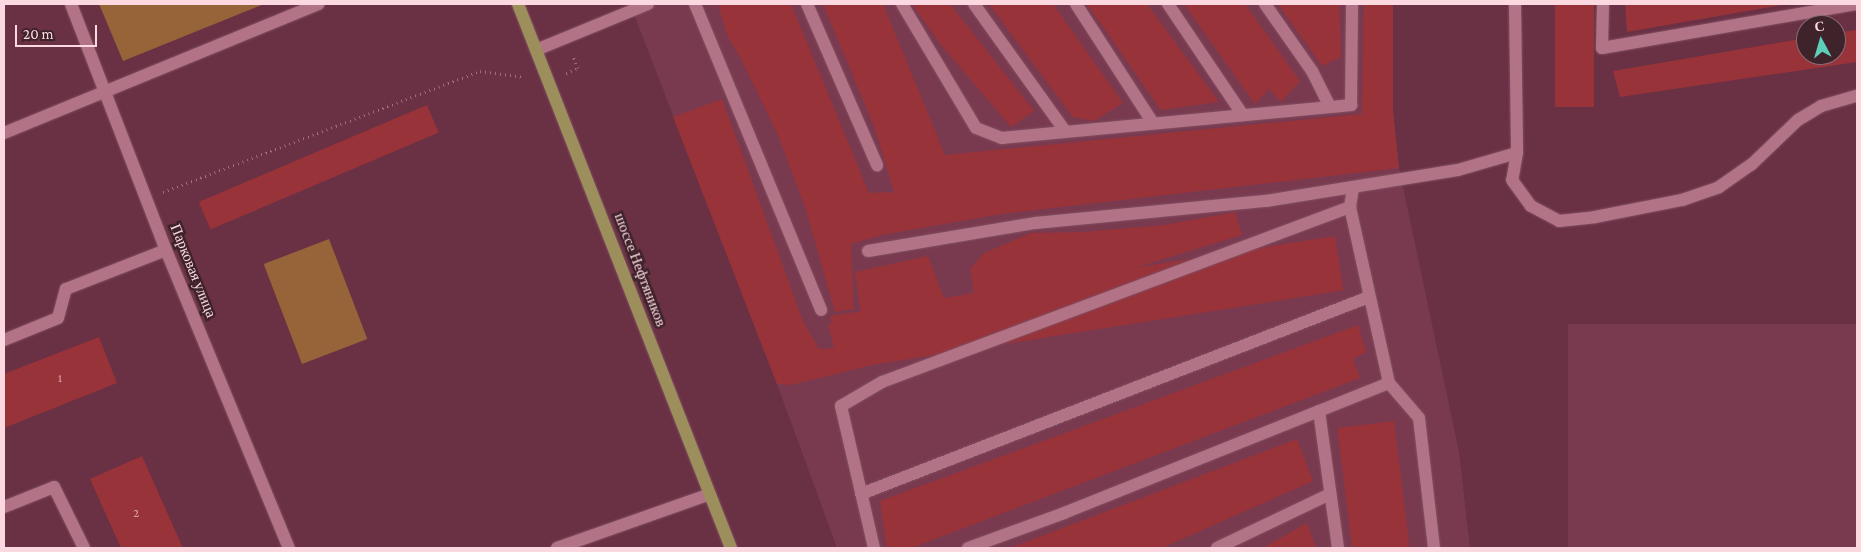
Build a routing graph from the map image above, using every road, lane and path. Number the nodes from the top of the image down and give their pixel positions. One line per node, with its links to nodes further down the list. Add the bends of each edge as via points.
1 (70, 4): 19 (street, Парковая улица)
2 (319, 4): 19 (street)
3 (518, 4): 17 (main road, шоссе Нефтяников)
4 (648, 4): 16 (street)
5 (695, 4): 34 (street)
6 (807, 4): 27 (street)
7 (902, 4): 24 (street, via 976,128 1002,138)
8 (974, 4): 24 (street)
9 (1076, 4): 23 (street)
10 (1168, 4): 22 (street)
11 (1265, 4): 21 (street, via 1312,71)
12 (1352, 4): 21 (street, via 1351,105)
13 (1515, 4): 26 (street)
14 (1603, 4): 15 (street, via 1602,48)
15 (1857, 4)
16 (566, 39): 17 (street); 18 (path, via 578,68)
17 (536, 50): 18 (main road, шоссе Нефтяников)
18 (549, 80): 29 (path, via 480,71); 38 (main road, шоссе Нефтяников)
19 (106, 92): 25 (street); 29 (street, Парковая улица)
20 (1857, 96): 26 (street, via 1821,106 1798,120 1751,165 1719,187 1682,200 1595,217 1559,221 1531,206 1512,180)
21 (1330, 107): 22 (street)
22 (1244, 115): 23 (street)
23 (1153, 123): 24 (street)
24 (1065, 131)
25 (4, 133)
26 (1517, 153): 28 (street, via 1458,170)
27 (877, 165)
28 (1353, 187): 30 (street); 32 (street, via 1266,201 1036,222)
29 (147, 198): 31 (street, Парковая улица)
30 (1350, 206): 33 (street); 39 (street, via 882,382 841,406)
31 (166, 250): 35 (street, via 66,289 58,318); 43 (street, Парковая улица)
32 (868, 251)
33 (1369, 297): 36 (street); 39 (street)
34 (821, 310)
35 (4, 340)
36 (1389, 383): 37 (street); 50 (street, via 1419,418)
37 (1319, 411): 40 (street); 47 (street)
38 (710, 494): 44 (street); 45 (main road, шоссе Нефтяников)
39 (861, 494): 46 (street)
40 (1330, 494): 48 (street); 49 (street)
41 (4, 507): 42 (street, via 54,487)
42 (84, 548)
43 (289, 548)
44 (557, 548)
45 (730, 548)
46 (874, 548)
47 (968, 548)
48 (1217, 548)
49 (1338, 548)
50 (1434, 548)

